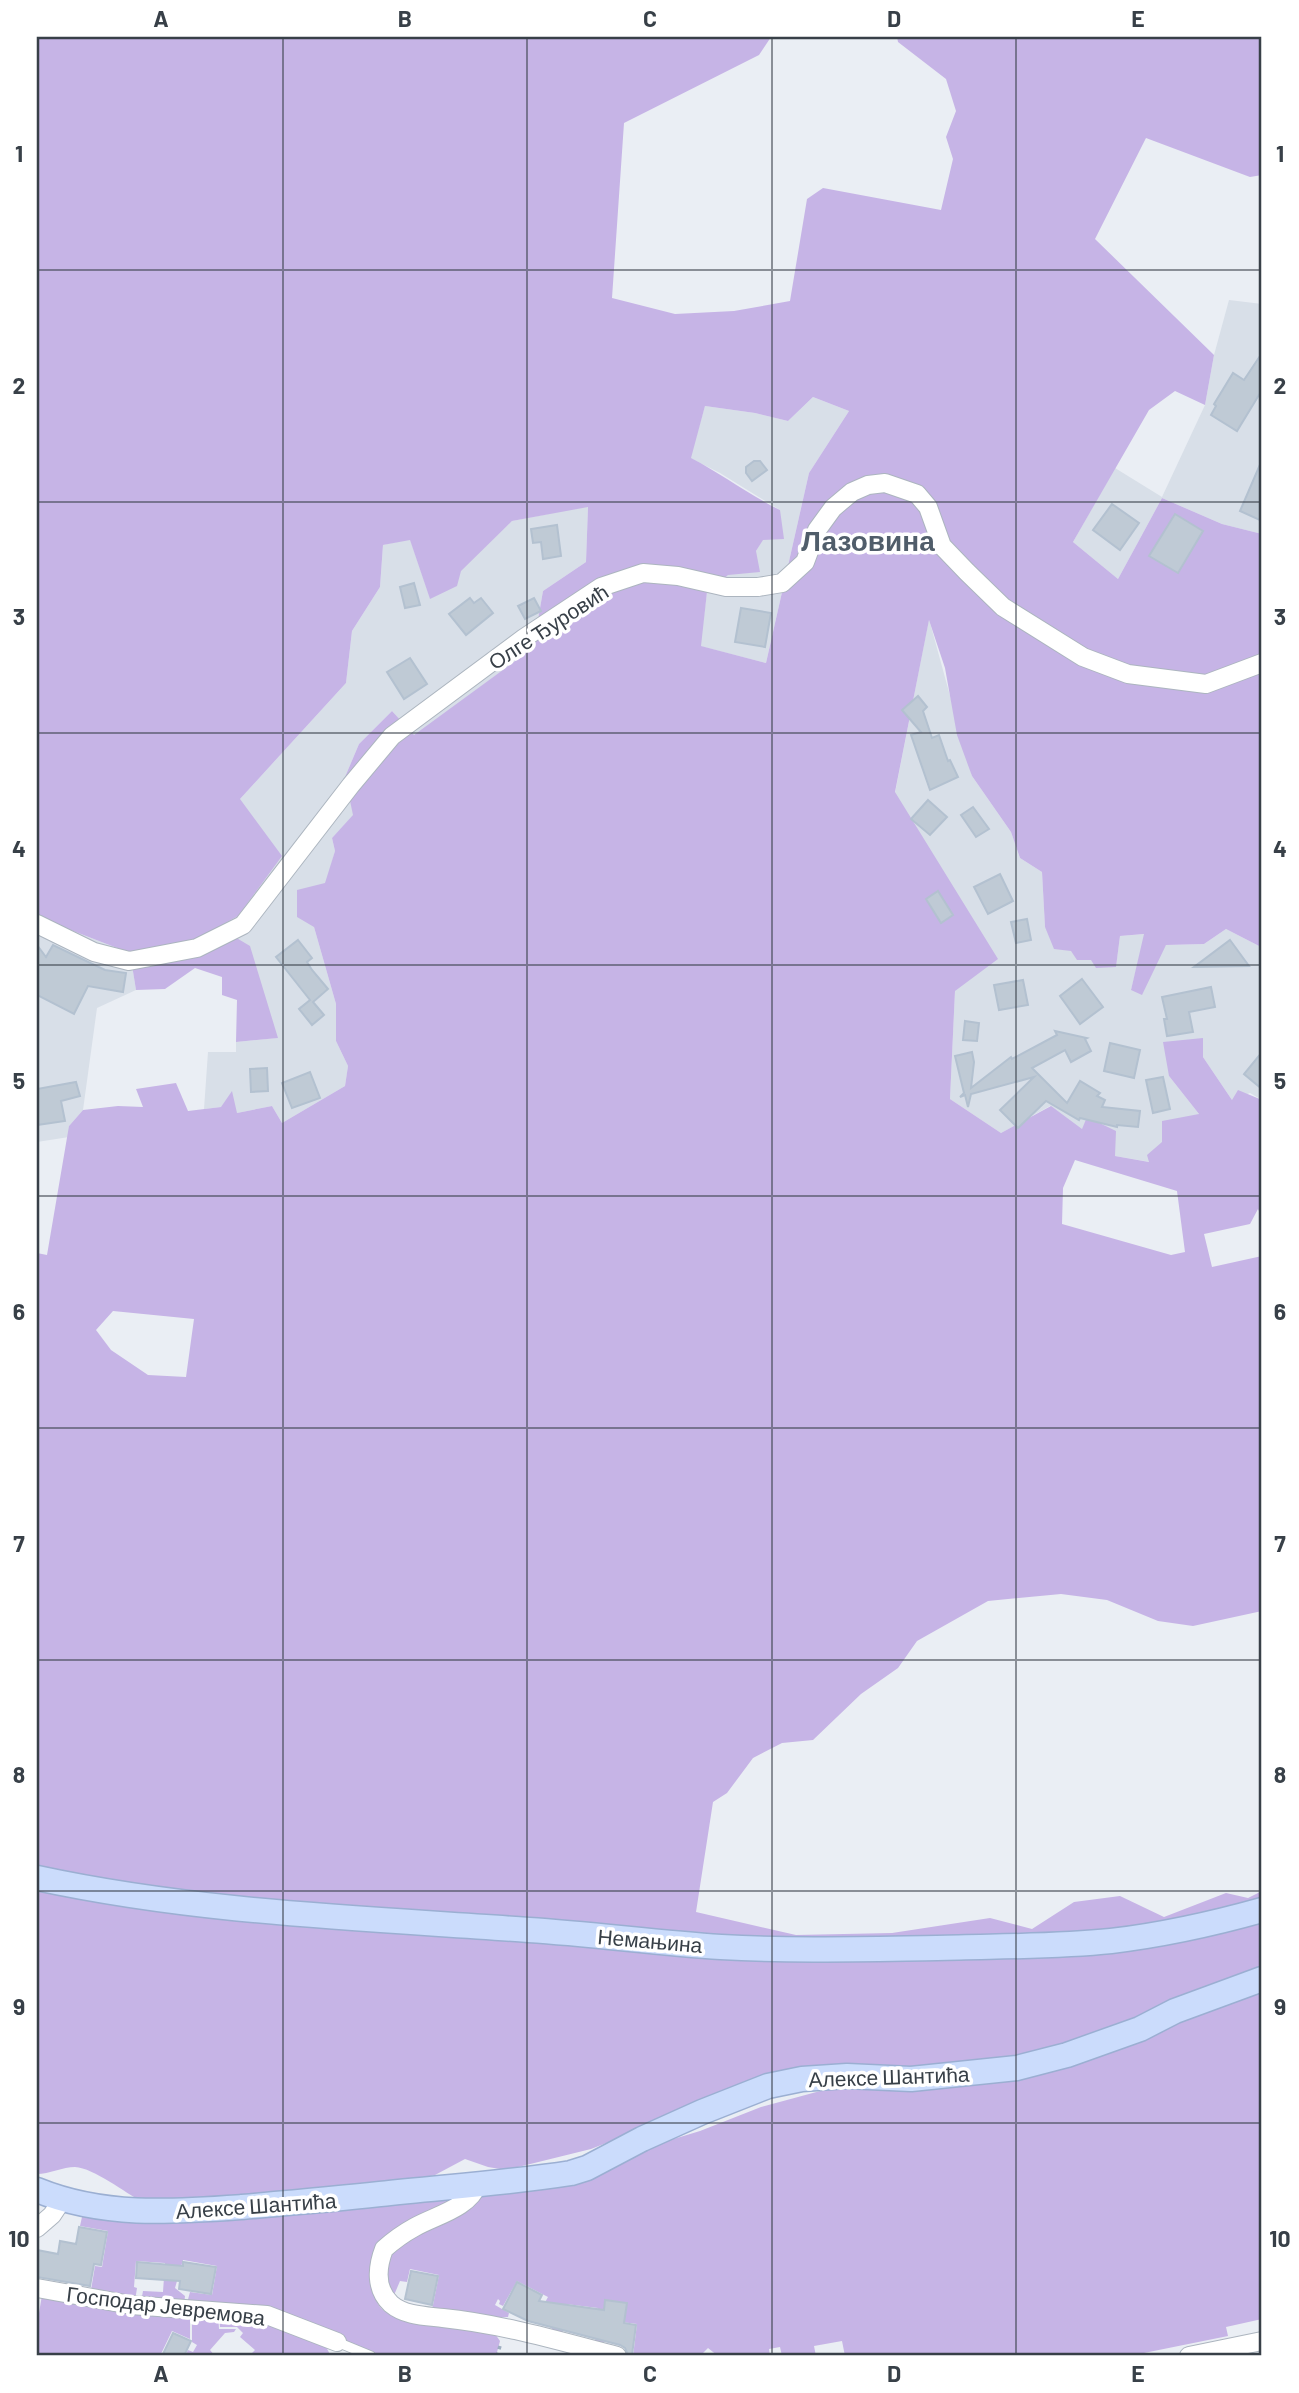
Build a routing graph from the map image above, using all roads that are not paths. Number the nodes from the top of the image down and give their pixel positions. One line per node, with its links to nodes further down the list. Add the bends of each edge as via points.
1 (1262, 663): 2 (street, Олге Ђуровић, via 1206,684 1128,674 1083,657 1003,607 967,572 942,546 928,507 917,494 885,483 868,485 833,508 817,530 805,562 782,583 726,587 643,573 601,587 524,638 392,736 243,925 197,948 129,961 94,952)
2 (37, 924)
3 (37, 1878): 4 (street, Немањина, via 241,1910 776,1949 1110,1941 1188,1929)
4 (1262, 1910)
5 (1262, 1979): 6 (street, Алексе Шантића, via 1068,2055 1017,2068 911,2079 802,2079 741,2095 587,2168)
6 (478, 2184): 8 (street, Алексе Шантића, via 189,2211 128,2212); 14 (street, via 467,2200 416,2226 384,2249 378,2275 392,2304 412,2314 505,2327)
7 (37, 2190): 8 (street, Алексе Шантића)
8 (62, 2200): 9 (street)
9 (37, 2228)
10 (37, 2288): 12 (street, Господар Јевремова, via 131,2305 267,2315)
11 (1262, 2341): 15 (street)
12 (337, 2342): 13 (lane, Господар Јевремова)
13 (372, 2356)
14 (617, 2356)
15 (1189, 2356)

